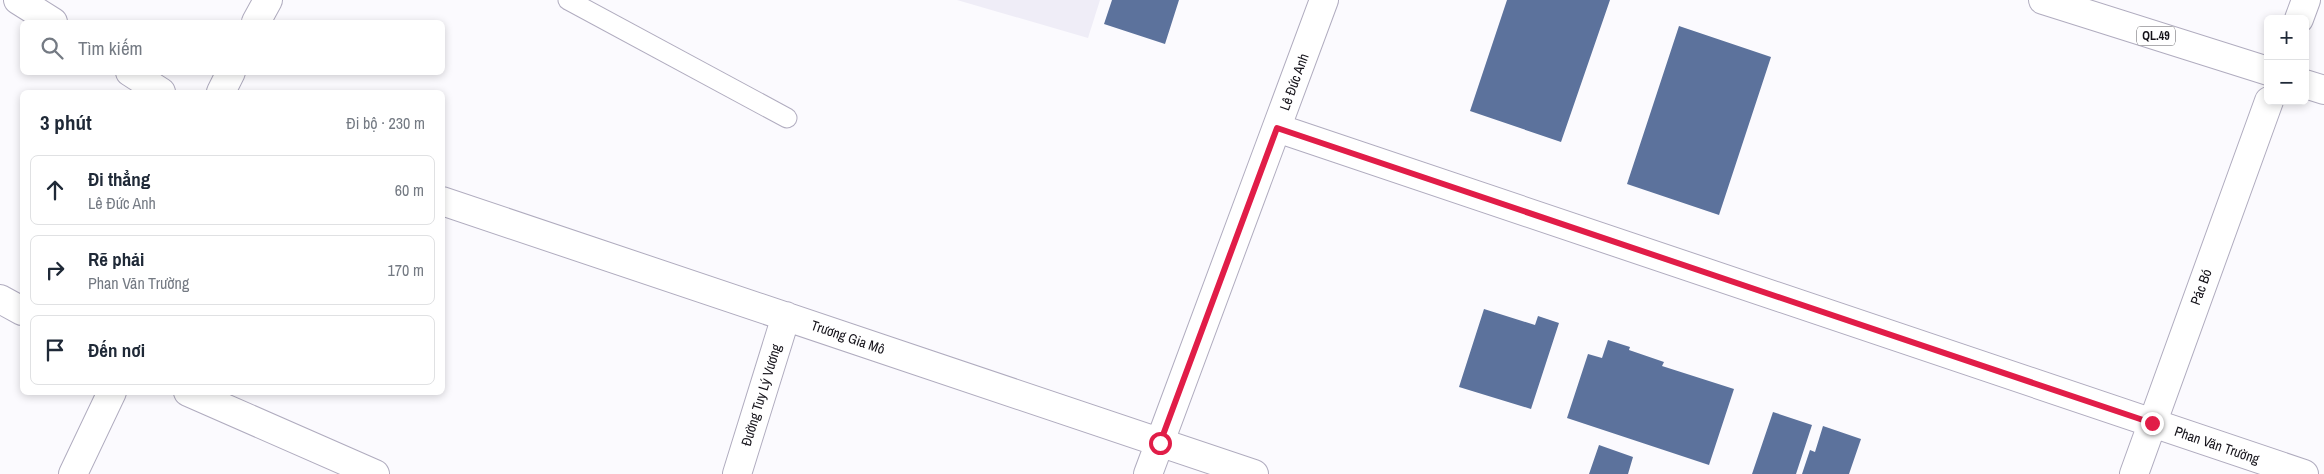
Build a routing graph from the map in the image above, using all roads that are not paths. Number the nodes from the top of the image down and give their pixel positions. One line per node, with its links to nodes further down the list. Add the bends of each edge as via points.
1 (18, 0): 8 (street)
2 (268, 0): 9 (street)
3 (568, 0): 18 (lane)
4 (1324, 0): 19 (street, Lê Đức Anh)
5 (2043, 0): 10 (street, QL.49)
6 (2306, 0): 7 (street)
7 (2300, 15)
8 (50, 20)
9 (257, 20)
10 (2264, 71)
11 (135, 75): 14 (street)
12 (229, 75): 15 (street)
13 (2309, 85): 16 (street)
14 (158, 90)
15 (221, 90)
16 (2324, 90)
17 (2268, 105): 26 (street, Pác Bó)
18 (787, 118)
19 (1277, 128): 26 (street, Phan Văn Trường); 27 (street, Lê Đức Anh)
20 (445, 202): 23 (street, Trương Gia Mô)
21 (0, 299): 22 (street)
22 (20, 309)
23 (786, 316): 27 (street, Trương Gia Mô); 30 (street, Đường Tuy Lý Vương)
24 (111, 395): 28 (street)
25 (195, 395): 29 (street)
26 (2152, 423): 33 (street, Pác Bó); 34 (street, Phan Văn Trường)
27 (1160, 443): 31 (street, Lê Đức Anh); 32 (street, Trương Gia Mô)
28 (73, 474)
29 (375, 474)
30 (737, 474)
31 (1148, 474)
32 (1254, 474)
33 (2134, 474)
34 (2304, 474)

